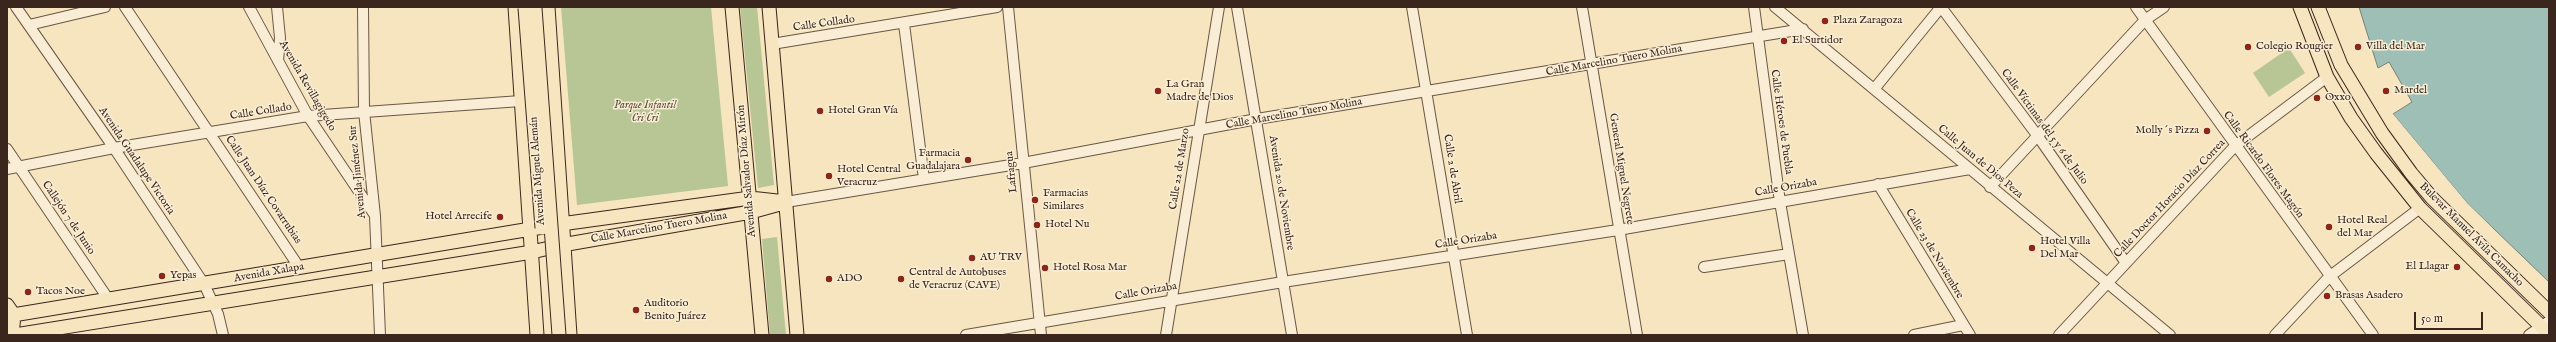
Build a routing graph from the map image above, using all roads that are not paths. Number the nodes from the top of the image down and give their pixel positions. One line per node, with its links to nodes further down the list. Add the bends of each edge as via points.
1 (16, 7): 26 (street, Avenida Guadalupe Victoria)
2 (105, 7): 26 (street)
3 (125, 7): 40 (street, Calle Juan Díaz Covarrubias)
4 (248, 7): 30 (street, Avenida Revillagigedo)
5 (277, 7): 30 (street, via 280,38)
6 (363, 7): 36 (street, Avenida Jiménez Sur)
7 (527, 7): 35 (main road); 93 (main road, Avenida Miguel Alemán, bridge); 94 (main road, Avenida Miguel Alemán, bridge)
8 (548, 7): 49 (main road)
9 (732, 7): 54 (main road, Avenida Salvador Díaz Mirón)
10 (769, 7): 29 (main road)
11 (997, 7): 25 (street, Calle Collado)
12 (1008, 7): 45 (street, Lafragua)
13 (1219, 7): 39 (street, Calle 22 de Marzo)
14 (1237, 7): 38 (street, Avenida 20 de Noviembre)
15 (1412, 7): 34 (street, Calle 2 de Abril)
16 (1582, 7): 31 (street, General Miguel Negrete)
17 (1754, 7): 28 (street, Calle Héroes de Puebla)
18 (1775, 7): 27 (street, Calle Juan de Dios Peza)
19 (1941, 7): 33 (street); 41 (street, Calle Víctimas del 5 y 6 de Julio)
20 (2136, 7): 24 (street, Calle Ricardo Flores Magón)
21 (2164, 7): 24 (street)
22 (2300, 7): 32 (main road, Bulevar Manuel Ávila Camacho)
23 (2318, 7): 82 (main road, Bulevar Manuel Ávila Camacho, via 2341,65 2382,133 2415,178 2432,198)
24 (2145, 20): 41 (street); 42 (street, Calle Ricardo Flores Magón)
25 (904, 24): 29 (street, Calle Collado); 50 (street)
26 (29, 26): 43 (street, Avenida Guadalupe Victoria)
27 (1803, 29): 28 (street, Calle Marcelino Tuero Molina); 33 (street, Calle Juan de Dios Peza)
28 (1757, 36): 31 (street, Calle Marcelino Tuero Molina); 56 (street, Calle Héroes de Puebla)
29 (772, 44): 55 (main road)
30 (278, 61): 37 (street, Avenida Revillagigedo)
31 (1593, 65): 34 (street, Calle Marcelino Tuero Molina); 62 (street, General Miguel Negrete)
32 (2327, 77): 42 (street, Calle Doctor Horacio Díaz Correa); 57 (main road, Bulevar Manuel Ávila Camacho, via 2351,118)
33 (1875, 88): 48 (street, Calle Juan de Dios Peza)
34 (1427, 92): 38 (street, Calle Marcelino Tuero Molina); 67 (street, Calle 2 de Abril)
35 (521, 101): 36 (street, Calle Collado); 51 (main road)
36 (364, 111): 37 (street, Calle Collado); 59 (street, Avenida Jiménez Sur)
37 (308, 116): 40 (street, Calle Collado); 59 (street, Avenida Revillagigedo)
38 (1257, 119): 39 (street, Calle Marcelino Tuero Molina); 73 (street, Avenida 20 de Noviembre)
39 (1198, 131): 45 (street, Calle Marcelino Tuero Molina); 78 (street, Calle 22 de Marzo)
40 (210, 132): 43 (street, Calle Collado); 69 (street, Calle Juan Díaz Covarrubias)
41 (2037, 135): 53 (street); 68 (street, Calle Víctimas del 5 y 6 de Julio)
42 (2235, 146): 68 (street, Calle Doctor Horacio Díaz Correa); 72 (street, Calle Ricardo Flores Magón)
43 (114, 148): 46 (street, Calle Collado); 75 (street, Avenida Guadalupe Victoria)
44 (7, 149): 46 (street, Callejón 7 de Junio)
45 (1023, 163): 50 (street, Calle Marcelino Tuero Molina); 83 (street, Lafragua)
46 (19, 167): 47 (street, Calle Collado); 77 (street, Callejón 7 de Junio)
47 (7, 169)
48 (1970, 169): 52 (street, Calle Orizaba); 53 (street, Calle Juan de Dios Peza)
49 (558, 176): 51 (main road, via 547,185 536,186); 60 (main road)
50 (924, 179): 55 (street, Calle Marcelino Tuero Molina)
51 (527, 181): 61 (main road)
52 (1878, 184): 56 (street, Calle Orizaba); 84 (street, Calle 23 de Noviembre)
53 (1990, 187): 74 (street, Calle Juan de Dios Peza)
54 (750, 198): 55 (main road, Calle Marcelino Tuero Molina); 58 (main road, Avenida Salvador Díaz Mirón); 60 (main road, Calle Marcelino Tuero Molina)
55 (786, 202): 58 (main road, Calle Marcelino Tuero Molina); 97 (main road)
56 (1780, 202): 62 (street, Calle Orizaba); 65 (street, Calle Héroes de Puebla)
57 (2420, 208): 72 (street); 85 (main road, Bulevar Manuel Ávila Camacho)
58 (751, 212): 63 (main road, Calle Marcelino Tuero Molina); 96 (main road, Avenida Salvador Díaz Mirón)
59 (375, 216): 66 (street, Avenida Jiménez Sur)
60 (561, 224): 61 (main road, Calle Marcelino Tuero Molina); 63 (main road)
61 (530, 230): 64 (main road); 66 (main road, Avenida Xalapa)
62 (1618, 230): 67 (street, Calle Orizaba); 103 (street, General Miguel Negrete)
63 (562, 245): 64 (main road, Calle Marcelino Tuero Molina); 76 (main road)
64 (532, 252): 71 (main road, Avenida Xalapa); 80 (main road)
65 (1789, 254): 70 (street); 104 (street, Calle Héroes de Puebla)
66 (377, 255): 69 (main road, Avenida Xalapa); 71 (street, Avenida Jiménez Sur)
67 (1454, 255): 73 (street, Calle Orizaba); 102 (street, Calle 2 de Abril)
68 (2126, 263): 74 (street, Calle Doctor Horacio Díaz Correa)
69 (299, 267): 75 (main road, Avenida Xalapa)
70 (1704, 267)
71 (378, 276): 79 (main road, Avenida Xalapa); 91 (street, Avenida Jiménez Sur)
72 (2329, 277): 109 (street); 110 (street, Calle Ricardo Flores Magón)
73 (1283, 282): 78 (street, Calle Orizaba); 101 (street, Avenida 20 de Noviembre)
74 (2108, 283): 107 (street, Calle Doctor Horacio Díaz Correa); 108 (street, Calle Juan de Dios Peza)
75 (204, 284): 77 (main road, Avenida Xalapa); 79 (street, Avenida Guadalupe Victoria)
76 (567, 299): 80 (main road, via 559,291 543,292); 95 (main road)
77 (109, 300): 81 (main road, Avenida Xalapa)
78 (1172, 300): 83 (street, Calle Orizaba); 100 (street, Calle 22 de Marzo)
79 (213, 302): 86 (main road, Avenida Xalapa); 90 (street, Avenida Guadalupe Victoria)
80 (535, 302): 92 (main road)
81 (9, 312): 88 (main road)
82 (2549, 312)
83 (1039, 323): 98 (street, Calle Orizaba); 99 (street, Lafragua)
84 (1963, 325): 105 (street); 106 (street, Calle 23 de Noviembre)
85 (2546, 327): 111 (street)
86 (66, 331): 89 (main road, Avenida Xalapa)
87 (7, 332): 88 (main road)
88 (12, 335)
89 (15, 335)
90 (222, 335)
91 (380, 335)
92 (537, 335)
93 (550, 335)
94 (559, 335)
95 (570, 335)
96 (762, 335)
97 (797, 335)
98 (966, 335)
99 (1041, 335)
100 (1166, 335)
101 (1292, 335)
102 (1467, 335)
103 (1637, 335)
104 (1803, 335)
105 (1914, 335)
106 (1970, 335)
107 (2059, 335)
108 (2170, 335)
109 (2275, 335)
110 (2373, 335)
111 (2529, 335)

